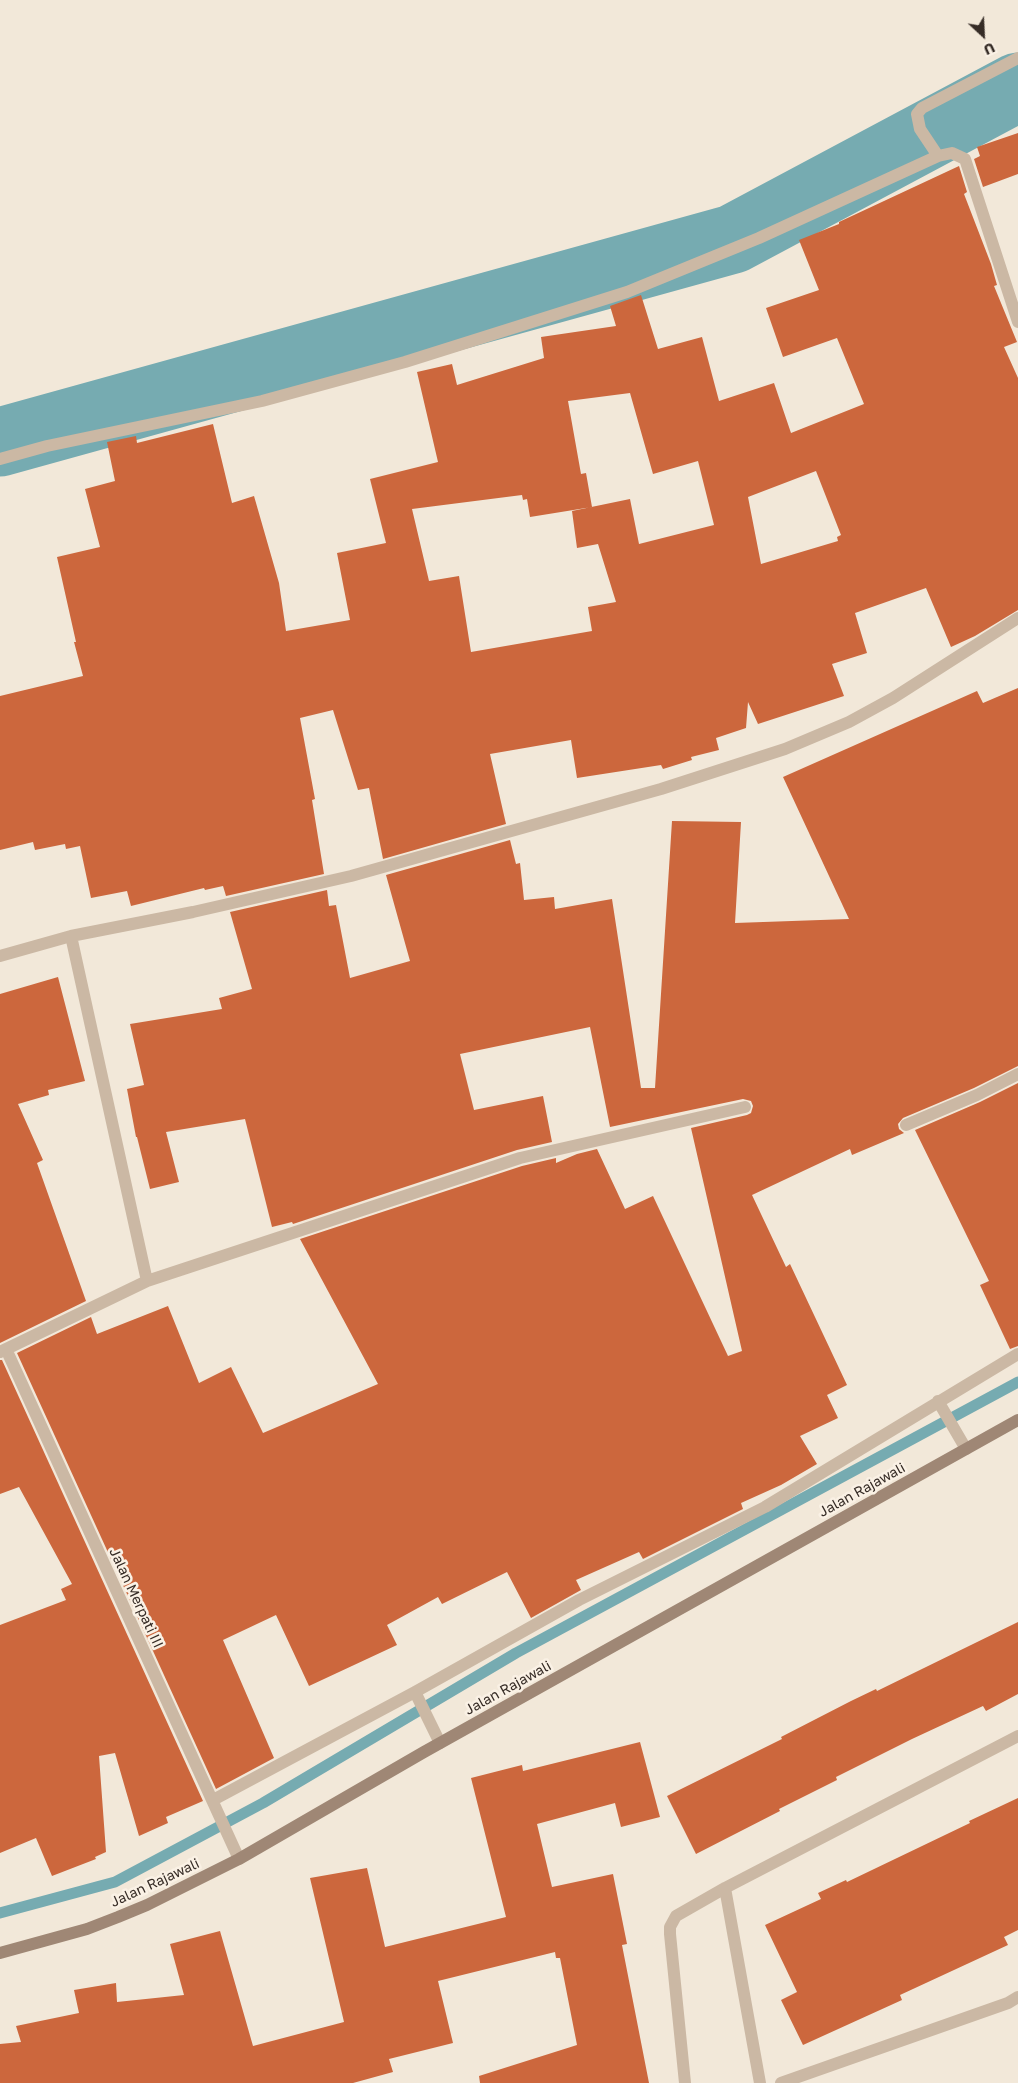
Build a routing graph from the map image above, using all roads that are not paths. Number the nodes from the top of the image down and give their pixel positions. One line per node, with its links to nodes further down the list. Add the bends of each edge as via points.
1 (1018, 58): 2 (street, via 922,108 917,114 920,128)
2 (936, 153): 3 (street, via 952,153 965,159); 4 (street, via 759,238 618,295 405,362 272,398)
3 (1018, 322)
4 (0, 459)
5 (1018, 618): 6 (street, via 893,698 849,722 785,749 651,791 351,876)
6 (71, 936): 7 (street); 11 (street)
7 (0, 956)
8 (1018, 1074): 10 (street)
9 (745, 1107): 11 (street, via 520,1158)
10 (906, 1125)
11 (147, 1281): 12 (street)
12 (3, 1350): 20 (street, Jalan Merpati III)
13 (1018, 1354): 14 (street)
14 (941, 1406): 16 (street); 17 (street, via 765,1507 579,1600)
15 (1018, 1420): 16 (street, Jalan Rajawali)
16 (966, 1449): 19 (street, Jalan Rajawali)
17 (418, 1697): 19 (street); 20 (street)
18 (1018, 1736): 22 (street)
19 (437, 1737): 21 (street, Jalan Rajawali)
20 (214, 1803): 21 (street, Jalan Merpati III)
21 (239, 1859): 23 (street, Jalan Rajawali, via 147,1906 87,1929)
22 (725, 1888): 25 (street, via 676,1916 670,1927); 26 (street)
23 (0, 1952)
24 (1015, 2001): 27 (street)
25 (685, 2083)
26 (760, 2083)
27 (781, 2083)

